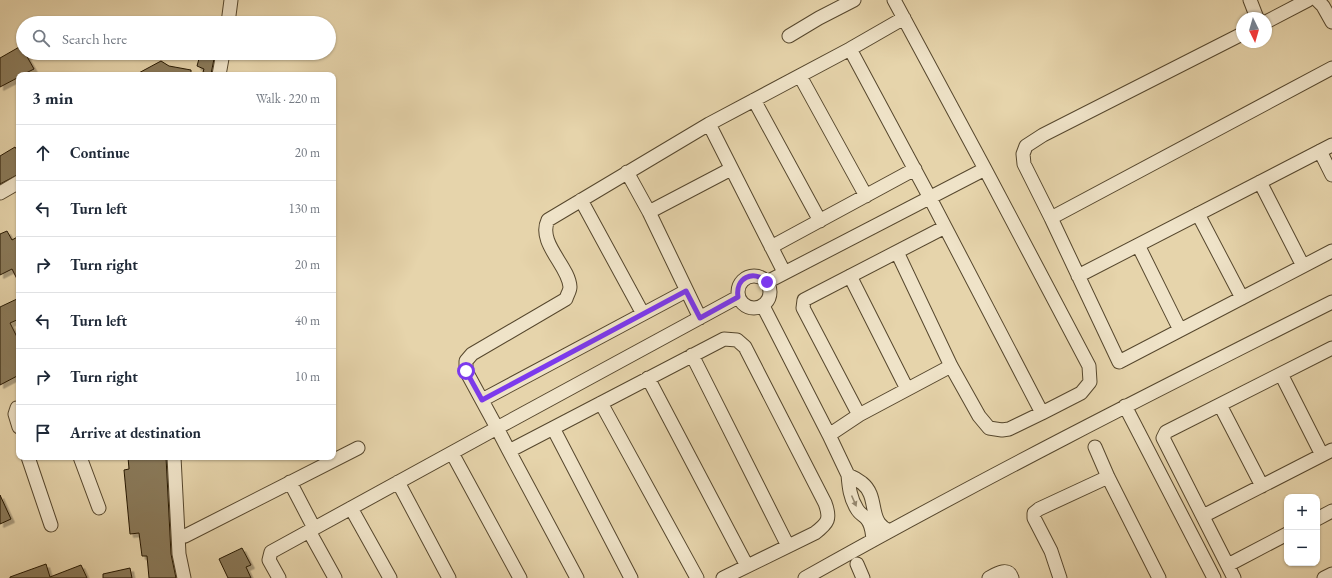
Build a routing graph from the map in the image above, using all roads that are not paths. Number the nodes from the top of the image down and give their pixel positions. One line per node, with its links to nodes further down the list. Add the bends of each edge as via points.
1 (231, 0): 8 (street)
2 (854, 0): 12 (street)
3 (894, 0): 9 (street)
4 (1250, 0): 7 (street)
5 (1308, 0): 10 (street)
6 (1318, 0): 11 (street)
7 (1255, 12)
8 (229, 16)
9 (904, 18): 14 (street); 25 (street)
10 (1272, 19)
11 (1332, 22)
12 (789, 36)
13 (1236, 37): 36 (street, via 1026,146 1023,154 1024,164)
14 (850, 49): 18 (street); 24 (street)
15 (222, 60): 17 (street)
16 (1332, 68): 36 (street)
17 (220, 72)
18 (800, 76): 19 (street); 31 (street)
19 (754, 100): 20 (street); 37 (street)
20 (708, 124): 23 (street); 26 (street)
21 (1332, 145): 22 (street)
22 (1320, 151): 27 (street); 28 (street)
23 (731, 169): 34 (street); 40 (street)
24 (914, 169): 31 (street); 32 (street)
25 (986, 169): 32 (street); 66 (street, via 1089,366 1090,382 1081,393)
26 (628, 172): 33 (street); 34 (street)
27 (1332, 174)
28 (1260, 182): 35 (street); 43 (street)
29 (16, 184): 30 (street)
30 (0, 193)
31 (866, 196): 37 (street)
32 (930, 198): 38 (street); 44 (street)
33 (581, 200): 53 (street); 62 (street, via 548,220 545,226 546,235 569,280 570,289 566,299 472,354 466,361 466,371)
34 (649, 212): 48 (street)
35 (1198, 214): 39 (street); 50 (street)
36 (1051, 218): 46 (street)
37 (820, 220): 40 (street)
38 (945, 227): 42 (street); 66 (street)
39 (1138, 245): 46 (street); 55 (street)
40 (772, 247): 44 (street)
41 (1332, 251): 43 (street)
42 (897, 252): 45 (street); 58 (street)
43 (1304, 266): 50 (street)
44 (784, 272): 47 (street)
45 (850, 276): 61 (street); 67 (street, via 804,300 803,308)
46 (1078, 276): 55 (street, via 1119,362)
47 (767, 282): 49 (street, via 758,276 744,279 738,287); 52 (street, via 769,297)
48 (686, 291): 53 (street); 54 (street)
49 (738, 297): 52 (street, via 748,307); 54 (street)
50 (1242, 298): 55 (street)
51 (1332, 302): 65 (street)
52 (762, 306): 70 (street)
53 (643, 314): 62 (street)
54 (700, 318): 68 (street)
55 (1180, 330)
56 (1332, 348): 59 (street)
57 (692, 355): 60 (street); 97 (street); 97 (street, via 724,339 737,340 744,347 825,503 829,518 825,525 815,533)
58 (950, 366): 61 (street); 66 (street, via 979,416 989,428 1009,429)
59 (1281, 374): 64 (street); 75 (street)
60 (648, 378): 63 (street); 100 (street)
61 (907, 389): 67 (street)
62 (482, 400): 68 (street)
63 (601, 403): 69 (street); 110 (street)
64 (1220, 405): 85 (street); 89 (street, via 1166,432 1164,438)
65 (1126, 406): 93 (street); 118 (street)
66 (1042, 413)
67 (858, 416): 70 (street)
68 (497, 428): 73 (street); 74 (street)
69 (553, 428): 73 (street); 109 (street)
70 (829, 435): 81 (street)
71 (1094, 447): 82 (street)
72 (358, 448): 76 (street)
73 (509, 451): 108 (street)
74 (452, 453): 84 (street); 107 (street)
75 (1327, 453): 85 (street)
76 (336, 459)
77 (29, 460): 91 (street)
78 (81, 460): 86 (street)
79 (174, 460): 102 (street, via 179,554)
80 (334, 460): 83 (street)
81 (848, 475): 93 (street, via 863,483 874,503 879,524); 96 (street, one-way to 96, via 853,501 872,527)
82 (1108, 477): 116 (street, via 1034,513); 117 (street)
83 (290, 482): 92 (street); 94 (street)
84 (398, 482): 87 (street); 106 (street)
85 (1262, 486): 89 (street)
86 (99, 508)
87 (351, 508): 92 (street); 105 (street)
88 (1332, 511): 90 (street)
89 (1203, 516): 99 (street)
90 (1320, 517)
91 (51, 525)
92 (312, 529): 103 (street, via 271,552 269,560); 104 (street)
93 (889, 531): 96 (street)
94 (185, 536)
95 (1284, 536): 99 (street)
96 (873, 539): 112 (street)
97 (788, 546): 100 (street)
98 (857, 564): 113 (street)
99 (1228, 565): 119 (street)
100 (747, 566): 111 (street)
101 (1332, 574): 120 (street)
102 (184, 578)
103 (279, 578)
104 (335, 578)
105 (390, 578)
106 (449, 578)
107 (520, 578)
108 (577, 578)
109 (631, 578)
110 (697, 578)
111 (723, 578)
112 (805, 578)
113 (864, 578)
114 (989, 578): 115 (street, via 1007,572)
115 (1012, 578)
116 (1060, 578)
117 (1159, 578)
118 (1214, 578)
119 (1234, 578)
120 (1324, 578)

